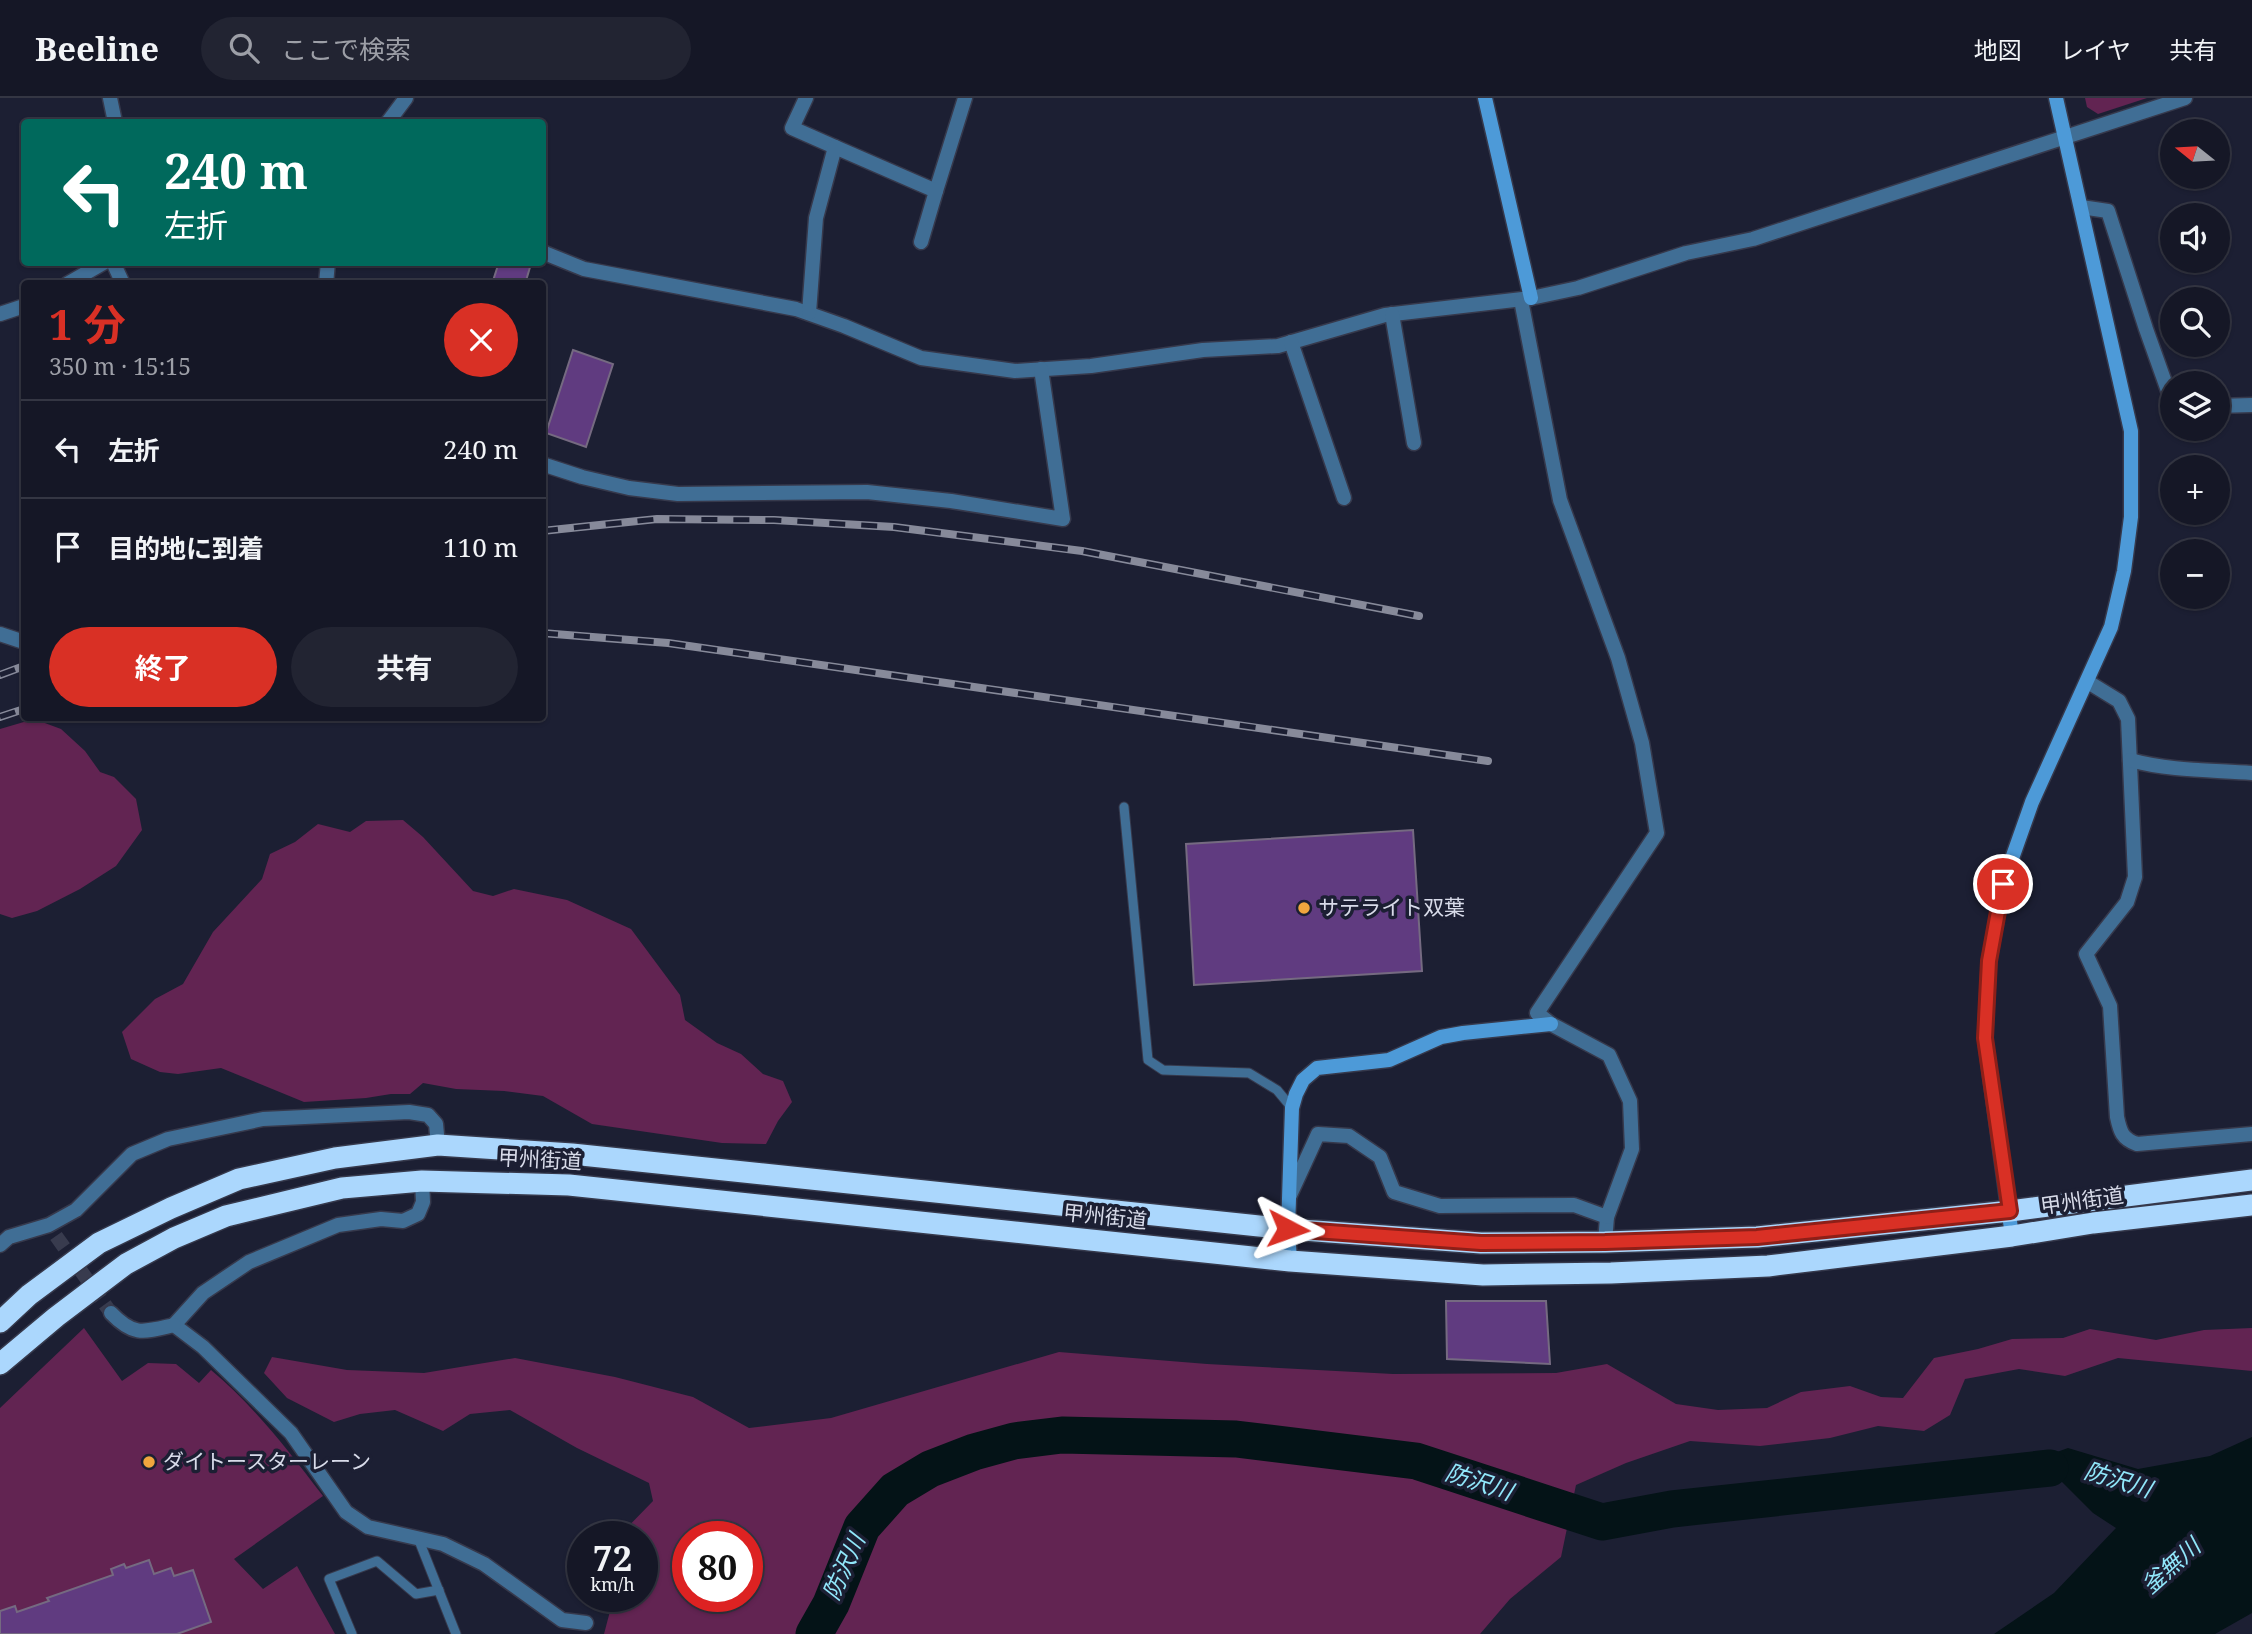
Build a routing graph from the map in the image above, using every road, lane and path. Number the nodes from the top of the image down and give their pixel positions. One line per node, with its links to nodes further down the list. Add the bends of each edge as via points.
1 (110, 98): 9 (street)
2 (406, 98): 10 (street)
3 (806, 98): 12 (street, via 792,128)
4 (965, 98): 13 (street)
5 (1485, 98): 19 (street)
6 (2056, 98): 11 (street)
7 (2185, 98): 8 (street)
8 (2167, 101): 11 (street)
9 (114, 119)
10 (390, 119)
11 (2065, 138): 14 (street); 19 (street, via 1753,239 1686,253 1578,288)
12 (835, 147): 13 (street); 21 (street, via 816,218)
13 (936, 191): 15 (street)
14 (2081, 207): 26 (street, via 2108,211); 34 (street, via 2131,431 2131,517 2124,571 2111,627)
15 (921, 242)
16 (546, 254): 21 (street, via 584,269)
17 (96, 266): 18 (street)
18 (73, 280)
19 (1526, 299): 23 (street); 38 (street, via 1560,500 1618,658 1642,743 1657,833 1536,1013)
20 (21, 307): 22 (street)
21 (809, 313): 25 (street, via 921,358)
22 (0, 314)
23 (1392, 314): 24 (street); 29 (street)
24 (1291, 342): 25 (street); 31 (street)
25 (1041, 369): 30 (street, via 1063,519 867,492 678,494 629,488)
26 (2161, 371)
27 (2252, 405): 28 (street)
28 (2230, 406)
29 (1414, 443)
30 (546, 465)
31 (1345, 498)
32 (0, 634): 33 (street)
33 (21, 641)
34 (2088, 682): 35 (street, via 2119,701 2127,719); 46 (street, via 2032,802 2003,884 1989,961 1985,1038)
35 (2130, 760): 36 (street, via 2178,769); 40 (street, via 2135,877 2127,902 2087,954 2110,1006 2120,1132 2137,1144)
36 (2252, 773)
37 (1124, 807): 39 (lane, via 1148,1060 1163,1070 1250,1073 1277,1090)
38 (1551, 1024): 39 (street, via 1441,1037 1389,1060 1317,1068 1303,1080); 47 (street, via 1609,1055 1630,1101 1632,1149)
39 (1292, 1108): 44 (street)
40 (2252, 1135)
41 (438, 1146): 48 (highway, 甲州街道, via 572,1154); 51 (street, via 436,1124 428,1115 409,1112 263,1119 168,1139 132,1153 52,1231 9,1237); 54 (highway, 甲州街道, via 335,1158 239,1179 99,1243)
42 (2252, 1180): 46 (highway, 甲州街道)
43 (422, 1181): 52 (highway, 甲州街道, via 569,1185); 55 (street, via 423,1202 418,1214 403,1221 338,1225 249,1262 203,1293); 56 (highway, 甲州街道, via 341,1188 226,1216 174,1238 126,1264)
44 (1289, 1196): 47 (street, via 1318,1134 1349,1136 1380,1157 1394,1192 1440,1206 1574,1205); 48 (street)
45 (2252, 1205): 49 (highway, 甲州街道)
46 (2010, 1211): 49 (street); 50 (highway, 甲州街道, via 1757,1237)
47 (1606, 1217): 50 (street)
48 (1288, 1229): 50 (highway, 甲州街道, via 1481,1243); 52 (street)
49 (2011, 1236): 52 (highway, 甲州街道, via 1768,1266 1611,1273 1483,1275)
50 (1605, 1242)
51 (0, 1245)
52 (1290, 1261)
53 (111, 1313): 55 (street, via 125,1327 145,1332)
54 (0, 1322)
55 (174, 1325): 57 (street, via 203,1347 290,1433 346,1512 368,1527)
56 (0, 1364)
57 (418, 1538): 58 (lane); 59 (street, via 443,1544 484,1564 562,1620)
58 (439, 1590): 60 (lane, via 416,1594 377,1560 329,1579); 61 (lane)
59 (586, 1623)
60 (352, 1634)
61 (456, 1634)

